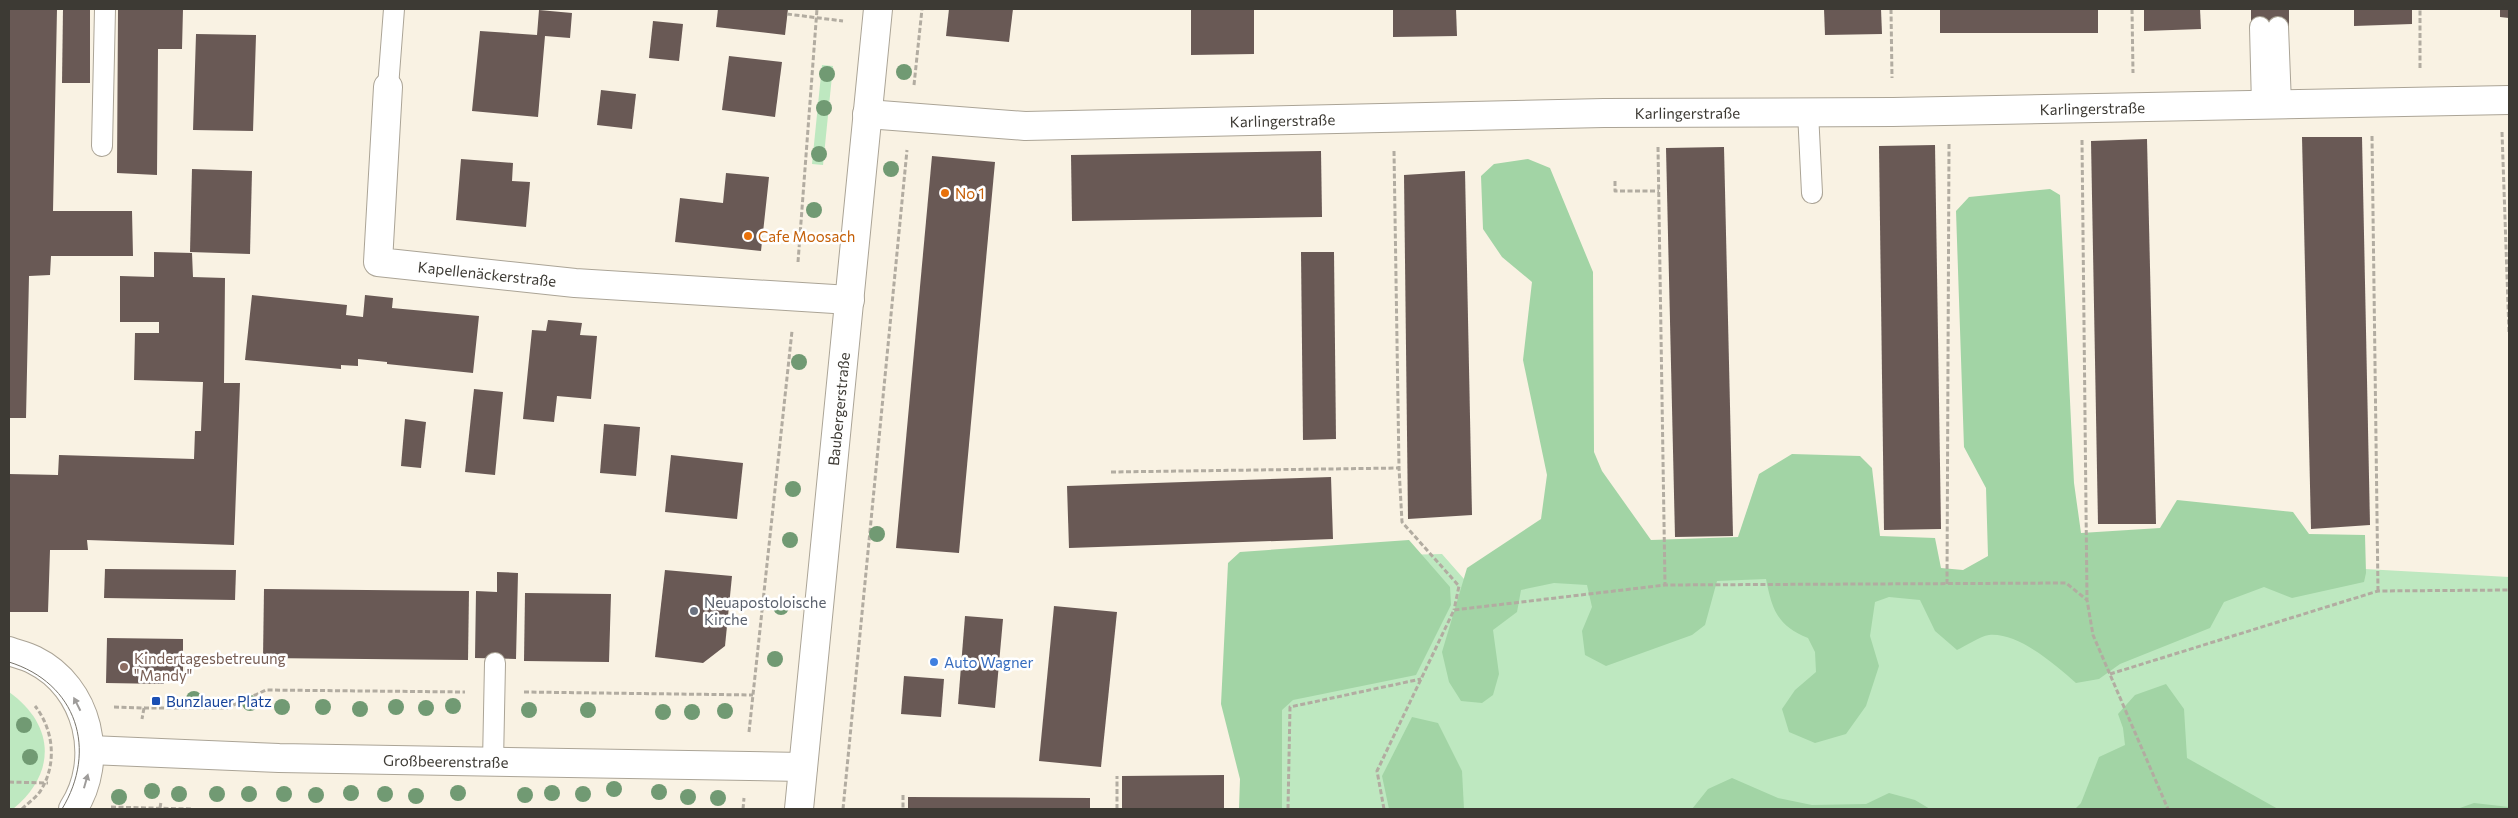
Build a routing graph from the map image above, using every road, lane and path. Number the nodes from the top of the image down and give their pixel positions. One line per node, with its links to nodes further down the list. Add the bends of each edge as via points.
1 (105, 9): 26 (lane)
2 (394, 9): 12 (lane, Kapellenäckerstraße)
3 (817, 9): 9 (path)
4 (922, 9): 20 (path)
5 (1890, 9): 18 (path)
6 (2132, 9): 16 (path)
7 (2420, 9): 14 (path)
8 (787, 14): 9 (path)
9 (816, 17): 10 (path); 31 (path)
10 (877, 17): 19 (street, Baubergerstraße)
11 (2269, 27): 15 (lane)
12 (388, 87): 31 (street, Kapellenäckerstraße, via 378,262 575,283)
13 (2509, 100): 14 (street, Karlingerstraße)
14 (2420, 101): 15 (street, Karlingerstraße)
15 (2272, 105): 16 (street, Karlingerstraße)
16 (2134, 108): 18 (street, Karlingerstraße)
17 (1808, 112): 18 (street, Karlingerstraße); 20 (street, Karlingerstraße, via 1604,113 1025,126); 30 (lane)
18 (1893, 112)
19 (867, 114): 20 (street, Karlingerstraße); 32 (street, Baubergerstraße)
20 (910, 117): 63 (path)
21 (2502, 127): 33 (path)
22 (2372, 130): 39 (path)
23 (2082, 135): 40 (path)
24 (1949, 138): 36 (path)
25 (1658, 141): 29 (path)
26 (102, 146)
27 (1394, 146): 34 (path)
28 (1615, 181): 29 (path, via 1615,191)
29 (1659, 190): 37 (path)
30 (1812, 193)
31 (796, 295): 32 (street, Kapellenäckerstraße); 46 (path, via 753,695)
32 (850, 300): 51 (street, Baubergerstraße)
33 (2509, 333)
34 (1399, 468): 35 (path); 41 (path, via 1402,522 1459,586)
35 (1111, 472)
36 (1947, 584): 37 (path); 40 (path, via 2066,583)
37 (1665, 585): 41 (path)
38 (2509, 590): 39 (path)
39 (2378, 591): 44 (path)
40 (2086, 600): 44 (path, via 2093,635)
41 (1454, 610): 45 (path)
42 (9, 651): 49 (street, one-way to 42, via 86,721 73,695 57,676 35,661)
43 (496, 663): 46 (lane)
44 (2110, 674): 68 (path)
45 (1421, 679): 66 (path, via 1290,707); 67 (path, via 1377,771)
46 (495, 692): 48 (path, via 266,690 227,708); 50 (lane)
47 (33, 704): 53 (path, via 43,715 50,737 50,772)
48 (144, 708)
49 (90, 750): 50 (street, Großbeerenstraße); 59 (street, one-way to 49, via 88,779)
50 (493, 762): 51 (street, Großbeerenstraße)
51 (803, 767): 62 (street, Baubergerstraße)
52 (1117, 776): 65 (path)
53 (45, 781): 54 (path); 58 (path)
54 (9, 782)
55 (903, 795): 64 (path)
56 (161, 802): 60 (path)
57 (104, 806): 60 (path)
58 (22, 809)
59 (73, 809)
60 (157, 809): 61 (path)
61 (191, 809)
62 (799, 809)
63 (843, 809)
64 (903, 809)
65 (1117, 809)
66 (1288, 809)
67 (1384, 809)
68 (2168, 809)

